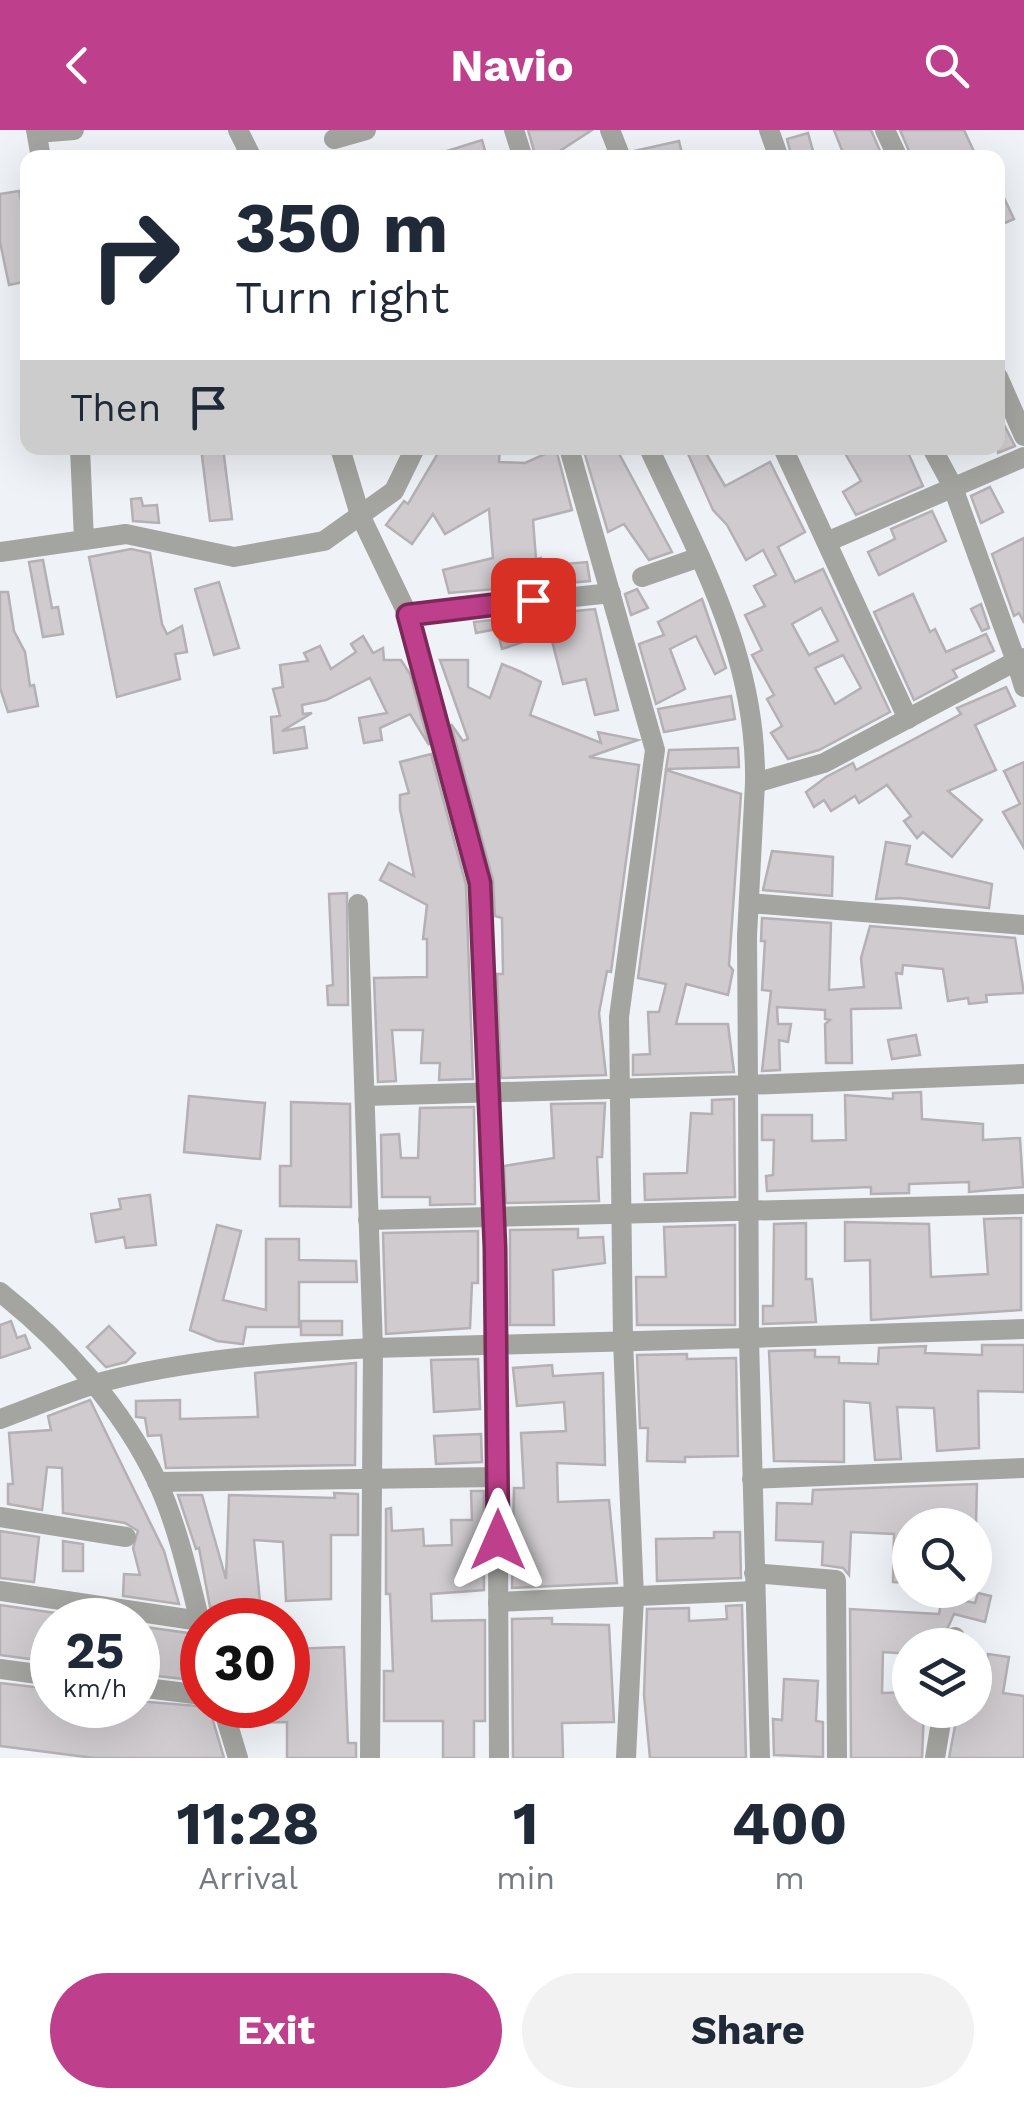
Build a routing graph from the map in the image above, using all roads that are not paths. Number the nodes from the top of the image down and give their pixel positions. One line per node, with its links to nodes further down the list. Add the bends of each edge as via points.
1 (74, 130): 3 (street)
2 (366, 130): 4 (street)
3 (36, 131)
4 (334, 139)
5 (1005, 392): 6 (street)
6 (1024, 436)
7 (80, 455): 17 (street)
8 (342, 455): 16 (street)
9 (412, 455): 16 (street, via 394,491)
10 (571, 455): 22 (street)
11 (652, 455): 20 (street)
12 (786, 455): 18 (street)
13 (936, 455): 15 (street)
14 (1024, 457): 15 (street)
15 (952, 485): 18 (street); 24 (street)
16 (360, 515): 17 (street, via 324,541 234,558 126,534); 23 (street)
17 (84, 540): 19 (street)
18 (829, 541): 26 (street)
19 (0, 552)
20 (700, 557): 21 (street); 27 (street, via 728,618 756,729)
21 (642, 577)
22 (612, 594): 23 (street); 33 (street, via 655,750 619,1017)
23 (417, 613): 34 (street, via 480,883)
24 (1020, 659): 25 (street); 26 (street)
25 (1024, 687)
26 (908, 719): 27 (street, via 824,763)
27 (755, 783): 29 (street)
28 (358, 904): 35 (street)
29 (749, 904): 30 (street); 32 (street)
30 (1024, 925)
31 (1024, 1074): 32 (street)
32 (748, 1084): 33 (street); 38 (street)
33 (621, 1088): 34 (street); 37 (street)
34 (488, 1095): 35 (street); 39 (street)
35 (365, 1096): 40 (street)
36 (1024, 1204): 38 (street)
37 (622, 1212): 38 (street); 39 (street); 44 (street)
38 (748, 1212): 43 (street)
39 (494, 1216): 40 (street); 45 (street)
40 (368, 1220): 46 (street)
41 (0, 1292): 47 (street, via 50,1332)
42 (1024, 1329): 43 (street)
43 (750, 1338): 44 (street); 51 (street)
44 (623, 1341): 45 (street); 58 (street)
45 (498, 1345): 46 (street); 50 (street)
46 (373, 1348): 47 (street, via 290,1352); 52 (street)
47 (93, 1385): 48 (street); 53 (street)
48 (0, 1420)
49 (1024, 1468): 51 (street)
50 (498, 1477): 52 (street); 60 (street)
51 (752, 1479): 56 (street)
52 (374, 1480): 53 (street); 67 (street)
53 (157, 1482): 59 (street)
54 (0, 1517): 55 (street)
55 (126, 1536)
56 (754, 1582): 58 (street); 70 (street); 71 (street, via 836,1580)
57 (0, 1591): 61 (street)
58 (631, 1597): 60 (street); 69 (street)
59 (193, 1598)
60 (498, 1602): 68 (street)
61 (180, 1621)
62 (0, 1669): 63 (street)
63 (30, 1673)
64 (229, 1728): 66 (street)
65 (940, 1728): 72 (street)
66 (238, 1758)
67 (370, 1758)
68 (498, 1758)
69 (626, 1758)
70 (760, 1758)
71 (836, 1758)
72 (935, 1758)

